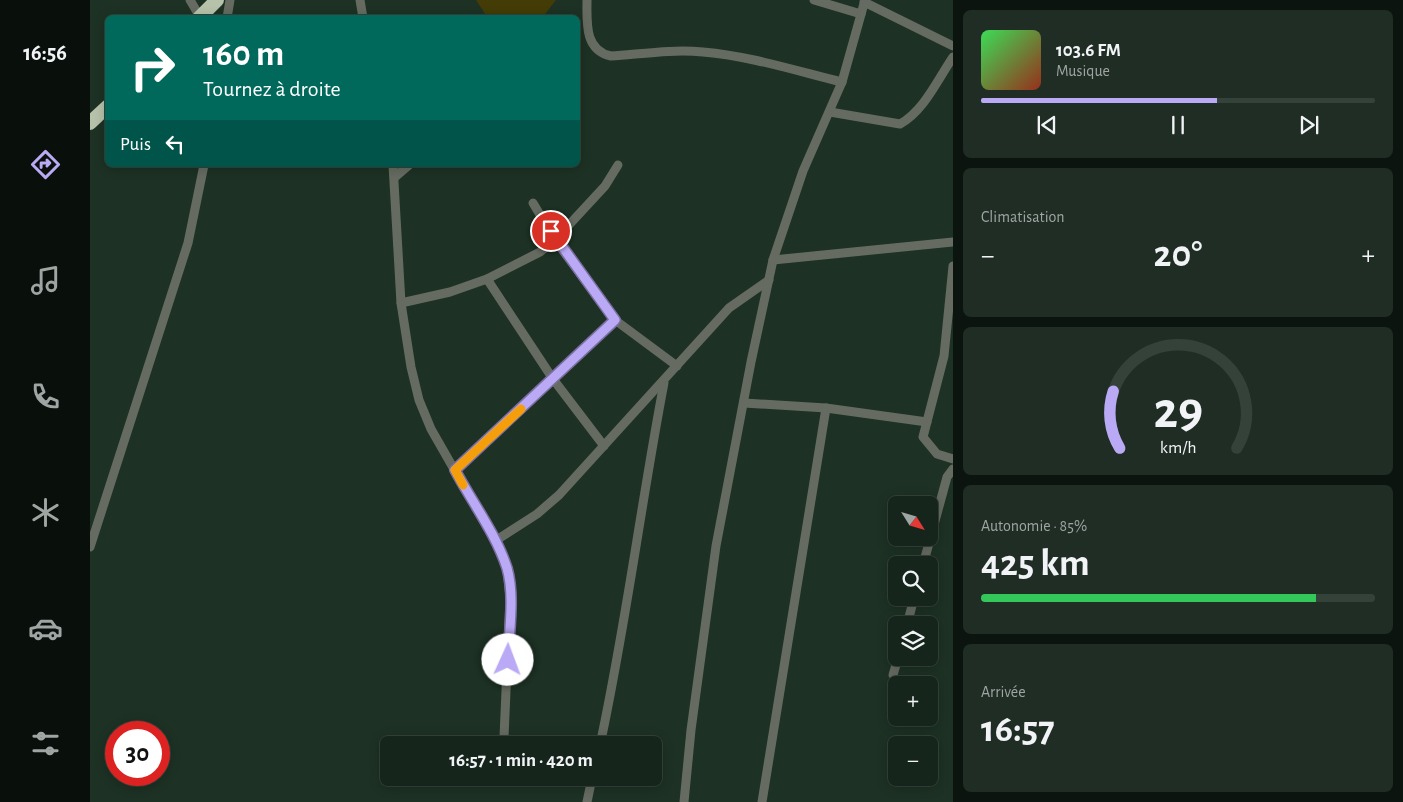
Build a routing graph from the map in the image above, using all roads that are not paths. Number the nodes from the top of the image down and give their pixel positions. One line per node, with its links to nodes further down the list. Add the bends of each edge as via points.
1 (190, 0): 9 (street)
2 (217, 0): 10 (highway)
3 (230, 0): 11 (street)
4 (360, 0): 12 (street)
5 (587, 0): 13 (street)
6 (814, 0): 8 (street)
7 (865, 1): 8 (street); 15 (street)
8 (861, 14): 17 (street)
9 (199, 15)
10 (202, 15)
11 (228, 15)
12 (362, 15)
13 (587, 16): 14 (street); 17 (street, via 592,45 603,54 704,52)
14 (580, 22)
15 (953, 46)
16 (953, 57): 19 (street, via 918,108 900,124)
17 (842, 82): 19 (street)
18 (105, 109): 20 (highway)
19 (830, 112): 29 (street, via 803,171)
20 (90, 122)
21 (618, 165): 27 (street, via 605,186)
22 (204, 167): 46 (street, via 188,243)
23 (393, 167): 25 (street)
24 (408, 167): 25 (street)
25 (395, 177): 33 (street)
26 (533, 203): 27 (street)
27 (555, 240): 31 (street, via 540,252); 34 (street)
28 (953, 242): 29 (street)
29 (773, 260): 32 (street)
30 (953, 266): 40 (street, via 944,356)
31 (487, 279): 33 (street, via 450,292); 36 (street)
32 (770, 280): 35 (street, via 729,308); 38 (street)
33 (401, 303): 44 (street, via 419,400 431,429)
34 (615, 320): 35 (street); 36 (street)
35 (676, 366): 37 (street)
36 (553, 379): 41 (street); 44 (street)
37 (664, 382): 41 (street); 51 (street)
38 (744, 403): 39 (street); 54 (street, via 716,546)
39 (826, 408): 40 (street); 55 (street)
40 (927, 422): 42 (street, via 922,437 931,450)
41 (604, 446): 45 (street, via 559,495 537,514)
42 (953, 459)
43 (953, 469): 47 (street, via 947,477)
44 (455, 470): 45 (street)
45 (495, 541): 50 (street, via 507,570 510,599)
46 (90, 546)
47 (925, 556)
48 (896, 666): 49 (street)
49 (893, 675)
50 (504, 736)
51 (602, 736)
52 (590, 786): 53 (street)
53 (587, 802)
54 (684, 802)
55 (762, 802)

